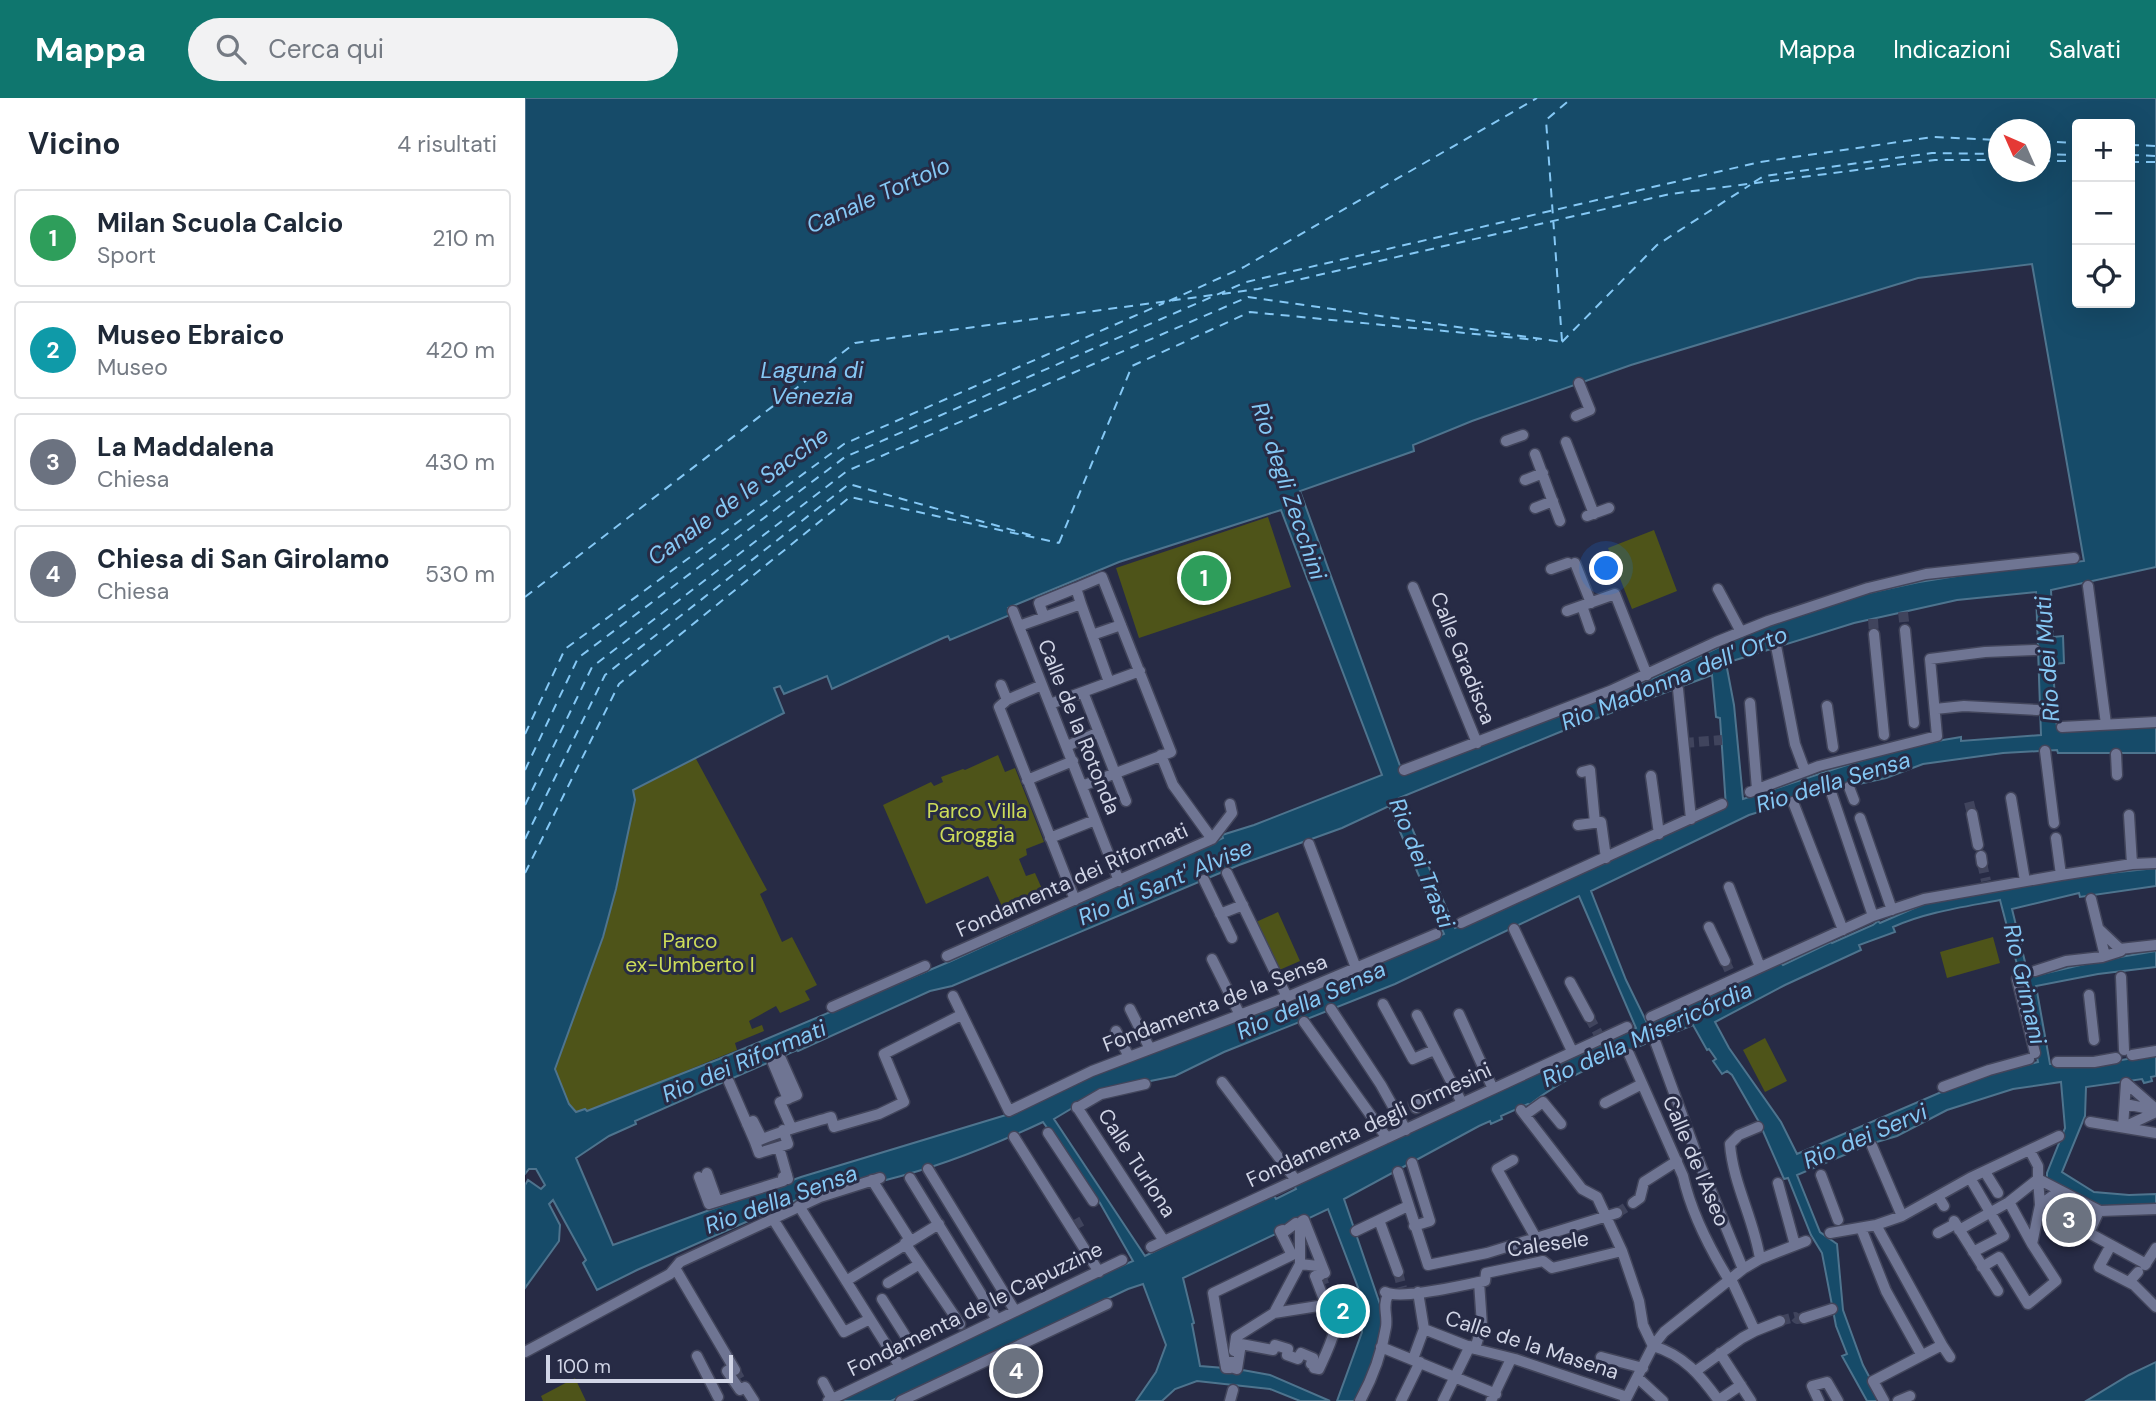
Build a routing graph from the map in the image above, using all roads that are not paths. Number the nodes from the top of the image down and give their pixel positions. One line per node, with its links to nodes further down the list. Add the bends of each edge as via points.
1 (1579, 383): 2 (street, via 1590,410)
2 (1576, 416)
3 (1523, 435): 4 (street)
4 (1506, 441)
5 (1566, 442): 11 (street, via 1590,515)
6 (1535, 454): 7 (street)
7 (1543, 473): 8 (street); 9 (street)
8 (1525, 480)
9 (1553, 501): 10 (street); 12 (street)
10 (1535, 508)
11 (1609, 508)
12 (1560, 521)
13 (2074, 558): 28 (street, via 1910,578)
14 (1551, 569): 20 (street, via 1571,563)
15 (2088, 586): 48 (street)
16 (1076, 587): 19 (street); 23 (street, via 1039,603); 24 (street, via 1102,577)
17 (1413, 587): 51 (street, Calle Gradisca)
18 (1718, 589): 28 (street)
19 (1081, 604): 23 (street); 30 (street)
20 (1587, 604): 22 (street); 26 (street); 34 (street, via 1615,594)
21 (1013, 611): 25 (street, Calle de la Rotonda)
22 (1567, 611)
23 (1044, 617): 25 (street)
24 (1121, 625): 30 (street); 33 (street)
25 (1019, 626): 37 (street, Calle de la Rotonda)
26 (1590, 629)
27 (1905, 630): 47 (street)
28 (1741, 632): 34 (street)
29 (1874, 634): 52 (street)
30 (1092, 635): 35 (street)
31 (1776, 646): 60 (street)
32 (2035, 650): 44 (street, via 1930,659)
33 (1140, 671): 35 (street); 56 (street)
34 (1647, 675): 51 (street)
35 (1109, 682): 39 (street)
36 (1001, 685): 40 (street)
37 (1042, 685): 40 (street); 42 (street, Calle de la Rotonda)
38 (1678, 689): 78 (street)
39 (1083, 692): 42 (street); 50 (street)
40 (1007, 701): 65 (street, via 999,707)
41 (1750, 703): 60 (street, via 1753,790)
42 (1050, 704): 53 (street, Calle de la Rotonda)
43 (1827, 706): 54 (street)
44 (1935, 709): 45 (street); 52 (street, via 1937,736)
45 (2038, 710)
46 (2156, 722): 48 (street)
47 (1915, 723)
48 (2106, 724): 49 (street)
49 (2061, 727)
50 (1099, 732): 53 (street); 62 (street)
51 (1477, 743): 59 (street)
52 (1885, 744): 60 (street)
53 (1067, 746): 58 (street, Calle de la Rotonda)
54 (1833, 747)
55 (2045, 751): 81 (street)
56 (1166, 753): 62 (street); 86 (street, via 1173,785)
57 (2116, 754): 63 (street)
58 (1073, 761): 65 (street); 66 (street, Calle de la Rotonda)
59 (1404, 770)
60 (1804, 770)
61 (1582, 772): 80 (street, via 1590,770)
62 (1115, 773): 66 (street); 71 (street)
63 (2117, 775)
64 (1651, 776): 83 (street)
65 (1027, 780): 84 (street)
66 (1082, 786): 79 (street, Calle de la Rotonda)
67 (1849, 786): 70 (street)
68 (1831, 792): 103 (street)
69 (2011, 797): 96 (street)
70 (1854, 800)
71 (1126, 801)
72 (1793, 802): 107 (street)
73 (1230, 804): 86 (street, via 1232,813)
74 (1722, 804): 78 (street)
75 (1972, 814): 88 (street)
76 (2129, 815): 91 (street)
77 (1860, 818): 101 (street)
78 (1691, 819): 83 (street)
79 (1095, 820): 84 (street); 95 (street, Calle de la Rotonda)
80 (1595, 822): 82 (street); 89 (street, via 1601,822)
81 (2054, 823)
82 (1577, 825)
83 (1658, 834): 89 (street)
84 (1050, 838): 99 (street)
85 (2056, 838): 93 (street)
86 (1212, 839): 95 (street, Fondamenta dei Riformati)
87 (1310, 844): 119 (street)
88 (1980, 855)
89 (1606, 858): 104 (street)
90 (2156, 863): 91 (street)
91 (2132, 864): 93 (street)
92 (1227, 873): 100 (street)
93 (2061, 875): 96 (street)
94 (1204, 880): 102 (street)
95 (1119, 881): 99 (street, Fondamenta dei Riformati)
96 (2025, 881): 101 (street, via 1987,884)
97 (1729, 887): 118 (street)
98 (2091, 899): 108 (street)
99 (1075, 900): 113 (street, Fondamenta dei Riformati)
100 (1243, 905): 102 (street); 126 (street)
101 (1892, 910): 103 (street)
102 (1220, 914): 110 (street)
103 (1873, 916): 107 (street)
104 (1461, 923)
105 (1709, 927): 116 (street)
106 (1514, 929): 144 (street)
107 (1843, 930): 118 (street)
108 (2100, 930): 112 (street); 114 (street)
109 (1436, 934): 119 (street, Fondamenta de la Sensa)
110 (1232, 938)
111 (2153, 945): 112 (street)
112 (2121, 951): 114 (street)
113 (947, 956)
114 (2103, 957): 120 (street, via 2066,961)
115 (1212, 959): 133 (street)
116 (1724, 961)
117 (925, 966): 128 (street)
118 (1760, 967): 136 (street)
119 (1356, 968): 126 (street, Fondamenta de la Sensa)
120 (2035, 971)
121 (2121, 977): 147 (street)
122 (2017, 979): 155 (street, via 2032,1056)
123 (1570, 982): 135 (street)
124 (2089, 995): 140 (street)
125 (953, 996): 132 (street)
126 (1287, 997): 133 (street, Fondamenta de la Sensa)
127 (1383, 1004): 143 (street, via 1413,1059)
128 (832, 1007)
129 (1130, 1009): 142 (street)
130 (1331, 1009): 168 (street)
131 (1458, 1014): 156 (street)
132 (961, 1015): 148 (street, Fondamenta de la Sensa, via 1009,1111); 167 (street, via 884,1054 904,1102 834,1127 831,1117)
133 (1240, 1015): 142 (street, Fondamenta de la Sensa)
134 (1417, 1015): 143 (street)
135 (1589, 1017)
136 (1651, 1017)
137 (1304, 1022): 173 (street)
138 (1622, 1030): 144 (street, Fondamenta degli Ormesini)
139 (1117, 1031): 148 (street)
140 (2094, 1040)
141 (1655, 1041): 235 (street)
142 (1150, 1049): 148 (street, Fondamenta de la Sensa)
143 (1434, 1050): 158 (street)
144 (1572, 1051): 156 (street, Fondamenta degli Ormesini)
145 (2156, 1051): 147 (street)
146 (1629, 1054): 154 (street, Calle de l'Aseo)
147 (2124, 1054): 149 (street)
148 (1129, 1057)
149 (2057, 1062)
150 (778, 1063): 167 (street, via 797,1095 780,1102)
151 (729, 1082): 167 (street, via 758,1140)
152 (1222, 1083): 187 (street)
153 (1145, 1084): 217 (street, Calle Turlona, via 1101,1094 1077,1107)
154 (1642, 1084): 159 (street); 178 (street, Calle de l'Aseo)
155 (1943, 1087)
156 (1493, 1089): 158 (street, Fondamenta degli Ormesini)
157 (1431, 1094): 162 (street, via 1413,1103)
158 (1462, 1103): 162 (street, Fondamenta degli Ormesini)
159 (1605, 1103)
160 (2125, 1104): 161 (street); 161 (street, via 2126,1083); 165 (street)
161 (2156, 1111): 165 (street)
162 (1420, 1115): 168 (street, Fondamenta degli Ormesini)
163 (2090, 1122): 165 (street)
164 (1561, 1124): 202 (street, via 1543,1102 1523,1112 1582,1189)
165 (2124, 1124): 170 (street)
166 (1758, 1127): 228 (street, via 1730,1144 1732,1165)
167 (787, 1129)
168 (1406, 1130): 173 (street, Fondamenta degli Ormesini)
169 (1048, 1133): 193 (street)
170 (2156, 1133)
171 (2059, 1136): 176 (street)
172 (1014, 1137): 236 (street)
173 (1387, 1138): 187 (street, Fondamenta degli Ormesini)
174 (1873, 1146): 203 (street)
175 (780, 1151): 184 (street, via 786,1178 709,1204)
176 (2030, 1151): 181 (street); 188 (street, via 2038,1166)
177 (1513, 1160): 216 (street, via 1497,1169)
178 (1677, 1161): 194 (street, via 1644,1182 1640,1198); 241 (street, Calle de l'Aseo)
179 (1412, 1163): 210 (street, via 1430,1221)
180 (928, 1170): 251 (street)
181 (1985, 1171): 186 (street); 192 (street)
182 (1398, 1172): 197 (street)
183 (1821, 1175): 211 (street)
184 (704, 1177)
185 (910, 1178): 206 (street)
186 (1970, 1178): 191 (street); 201 (street)
187 (1295, 1179): 217 (street, Fondamenta degli Ormesini)
188 (2038, 1179): 190 (street); 192 (street); 195 (street)
189 (1778, 1182): 221 (street)
190 (2065, 1193): 195 (street); 200 (street)
191 (1938, 1196): 198 (street); 203 (street)
192 (2004, 1200): 201 (street); 220 (street)
193 (1094, 1201)
194 (1633, 1203)
195 (2039, 1205): 220 (street)
196 (799, 1206): 204 (street); 219 (street, via 876,1179); 240 (street)
197 (1408, 1206): 205 (street); 210 (street)
198 (1944, 1206)
199 (2156, 1209): 200 (street)
200 (2099, 1211): 222 (street, via 2088,1233)
201 (1991, 1213): 209 (street); 226 (street, via 2004,1236)
202 (1612, 1214): 216 (street); 225 (street)
203 (1902, 1216): 208 (street)
204 (773, 1219): 234 (street); 254 (street, via 845,1332)
205 (1379, 1220): 213 (street); 237 (street)
206 (939, 1224): 219 (street); 255 (street)
207 (1300, 1225): 230 (street)
208 (1876, 1225): 212 (street); 261 (street)
209 (1956, 1225): 215 (street); 226 (street)
210 (1415, 1226): 227 (street, via 1427,1265)
211 (1841, 1226): 212 (street); 214 (street)
212 (1861, 1228): 267 (street, via 1886,1291)
213 (1356, 1231)
214 (1830, 1233)
215 (1938, 1233)
216 (1536, 1238): 227 (street)
217 (1164, 1241): 223 (street, Fondamenta degli Ormesini)
218 (1806, 1241): 221 (street)
219 (908, 1242): 231 (street); 240 (street)
220 (2032, 1244): 232 (street, via 2056,1281 2028,1304 1999,1257)
221 (1795, 1245): 228 (street)
222 (2111, 1245): 233 (street); 242 (street, via 2099,1267)
223 (1151, 1247)
224 (2156, 1248): 233 (street)
225 (1622, 1251): 239 (street, Calesele, via 1552,1268 1543,1261); 262 (street)
226 (1973, 1252): 232 (street)
227 (1487, 1253): 239 (street)
228 (1761, 1259): 235 (street)
229 (1122, 1260): 236 (street, Fondamenta de le Capuzzine)
230 (1300, 1264): 238 (street, via 1318,1266); 252 (street)
231 (918, 1265): 243 (street); 258 (street)
232 (1982, 1267): 244 (street)
233 (2143, 1267): 242 (street)
234 (675, 1268): 265 (street); 286 (street, via 733,1377)
235 (1743, 1269): 241 (street)
236 (1099, 1272): 251 (street, Fondamenta de le Capuzzine)
237 (1398, 1272)
238 (1321, 1275): 273 (street, via 1315,1276 1325,1302 1334,1299 1337,1305 1334,1334 1319,1369 1311,1364 1313,1358 1301,1353 1295,1358 1287,1354 1288,1349 1275,1345 1273,1350 1241,1344 1237,1369); 273 (street, via 1325,1273 1304,1220 1280,1231 1292,1255 1213,1293 1226,1368)
239 (1483, 1279): 245 (street); 264 (street, via 1482,1325)
240 (846, 1281): 254 (street)
241 (1728, 1281): 259 (street, Calle de l'Aseo); 262 (street)
242 (2129, 1282): 249 (street)
243 (888, 1283)
244 (1997, 1291)
245 (1418, 1292): 257 (street); 263 (street, via 1386,1293 1387,1324)
246 (882, 1299): 260 (street)
247 (1107, 1304): 287 (street)
248 (1331, 1304): 252 (street)
249 (2156, 1307)
250 (1832, 1309): 253 (street)
251 (1015, 1311): 255 (street, Fondamenta de le Capuzzine)
252 (1274, 1313): 273 (street, via 1236,1338)
253 (1804, 1318)
254 (870, 1319): 274 (street)
255 (997, 1320): 258 (street, Fondamenta de le Capuzzine)
256 (1780, 1321): 259 (street)
257 (1424, 1329): 264 (street, Calle de la Masena); 272 (street)
258 (963, 1330): 274 (street, Fondamenta de le Capuzzine)
259 (1755, 1332): 266 (street)
260 (908, 1340)
261 (1943, 1345): 267 (street); 270 (street)
262 (1653, 1346): 275 (street); 276 (street)
263 (1381, 1347): 272 (street); 289 (street)
264 (1472, 1348): 271 (street, Calle de la Masena); 277 (street)
265 (525, 1352)
266 (1720, 1353): 275 (street); 279 (street)
267 (1922, 1354): 297 (street, via 1873,1381)
268 (697, 1356): 282 (street)
269 (1601, 1357): 276 (street)
270 (1951, 1357)
271 (1511, 1359): 283 (street); 284 (street, Calle de la Masena)
272 (1416, 1360): 277 (street); 290 (street)
273 (1232, 1362)
274 (899, 1365): 285 (street, Fondamenta de le Capuzzine)
275 (1696, 1371): 293 (street)
276 (1640, 1373): 284 (street); 292 (street)
277 (1456, 1377): 283 (street); 291 (street)
278 (823, 1382): 285 (street)
279 (1741, 1385): 293 (street); 294 (street)
280 (1233, 1390): 288 (street)
281 (1910, 1396): 298 (street)
282 (718, 1397)
283 (1493, 1397)
284 (1626, 1399)
285 (830, 1400)
286 (754, 1401)
287 (901, 1401)
288 (1230, 1401)
289 (1360, 1401)
290 (1401, 1401)
291 (1443, 1401)
292 (1663, 1401)
293 (1719, 1401)
294 (1751, 1401)
295 (1819, 1401): 296 (street, via 1812,1387 1827,1382)
296 (1838, 1401)
297 (1884, 1401)
298 (1898, 1401)

